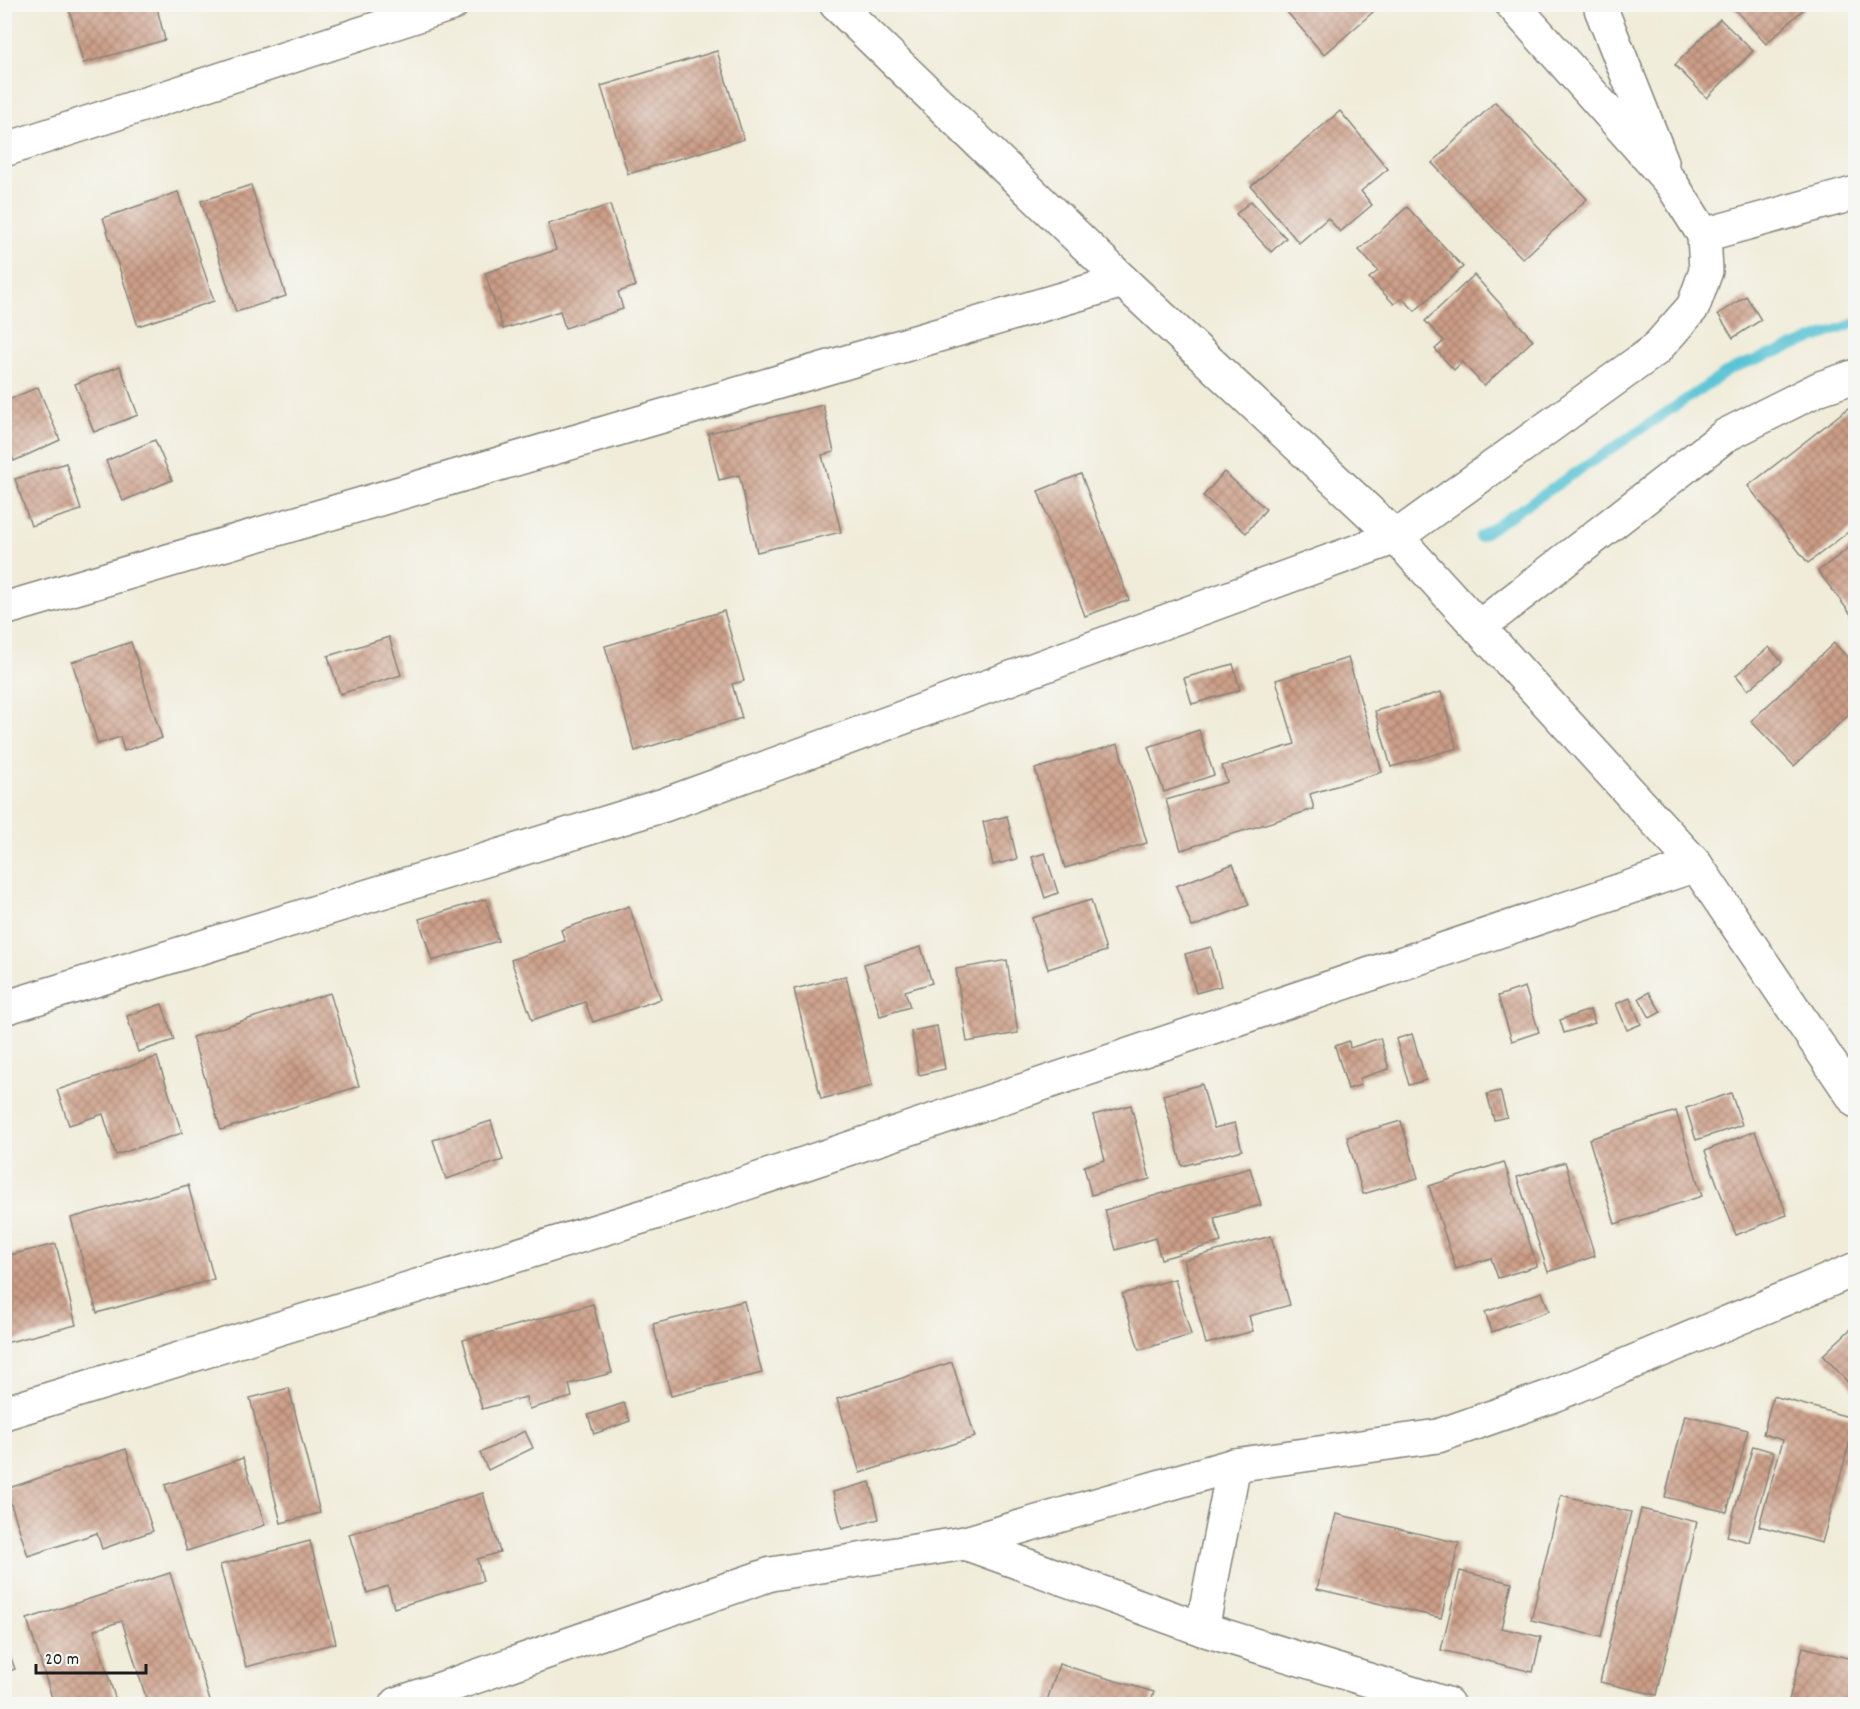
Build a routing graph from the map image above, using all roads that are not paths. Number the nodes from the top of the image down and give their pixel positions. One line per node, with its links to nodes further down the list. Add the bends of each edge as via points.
1 (452, 4): 5 (street)
2 (836, 4): 9 (street)
3 (1512, 4): 6 (street)
4 (1601, 4): 6 (street)
5 (4, 150)
6 (1671, 183): 8 (street)
7 (1856, 193): 8 (street)
8 (1704, 235): 11 (street, via 1706,272 1693,307 1655,350)
9 (1124, 281): 11 (street); 12 (street)
10 (1856, 376): 13 (street, via 1820,388 1726,435)
11 (1396, 537): 13 (street); 15 (street, via 664,805)
12 (4, 609)
13 (1479, 627): 14 (street)
14 (1696, 865): 16 (street); 18 (street, via 687,1203)
15 (4, 1008)
16 (1856, 1101)
17 (1856, 1269): 19 (street, via 1549,1397 1438,1436)
18 (4, 1413)
19 (1234, 1465): 20 (street); 21 (street)
20 (965, 1544): 21 (street); 22 (street, via 771,1574)
21 (1202, 1629): 23 (street)
22 (397, 1704)
23 (1447, 1704)

